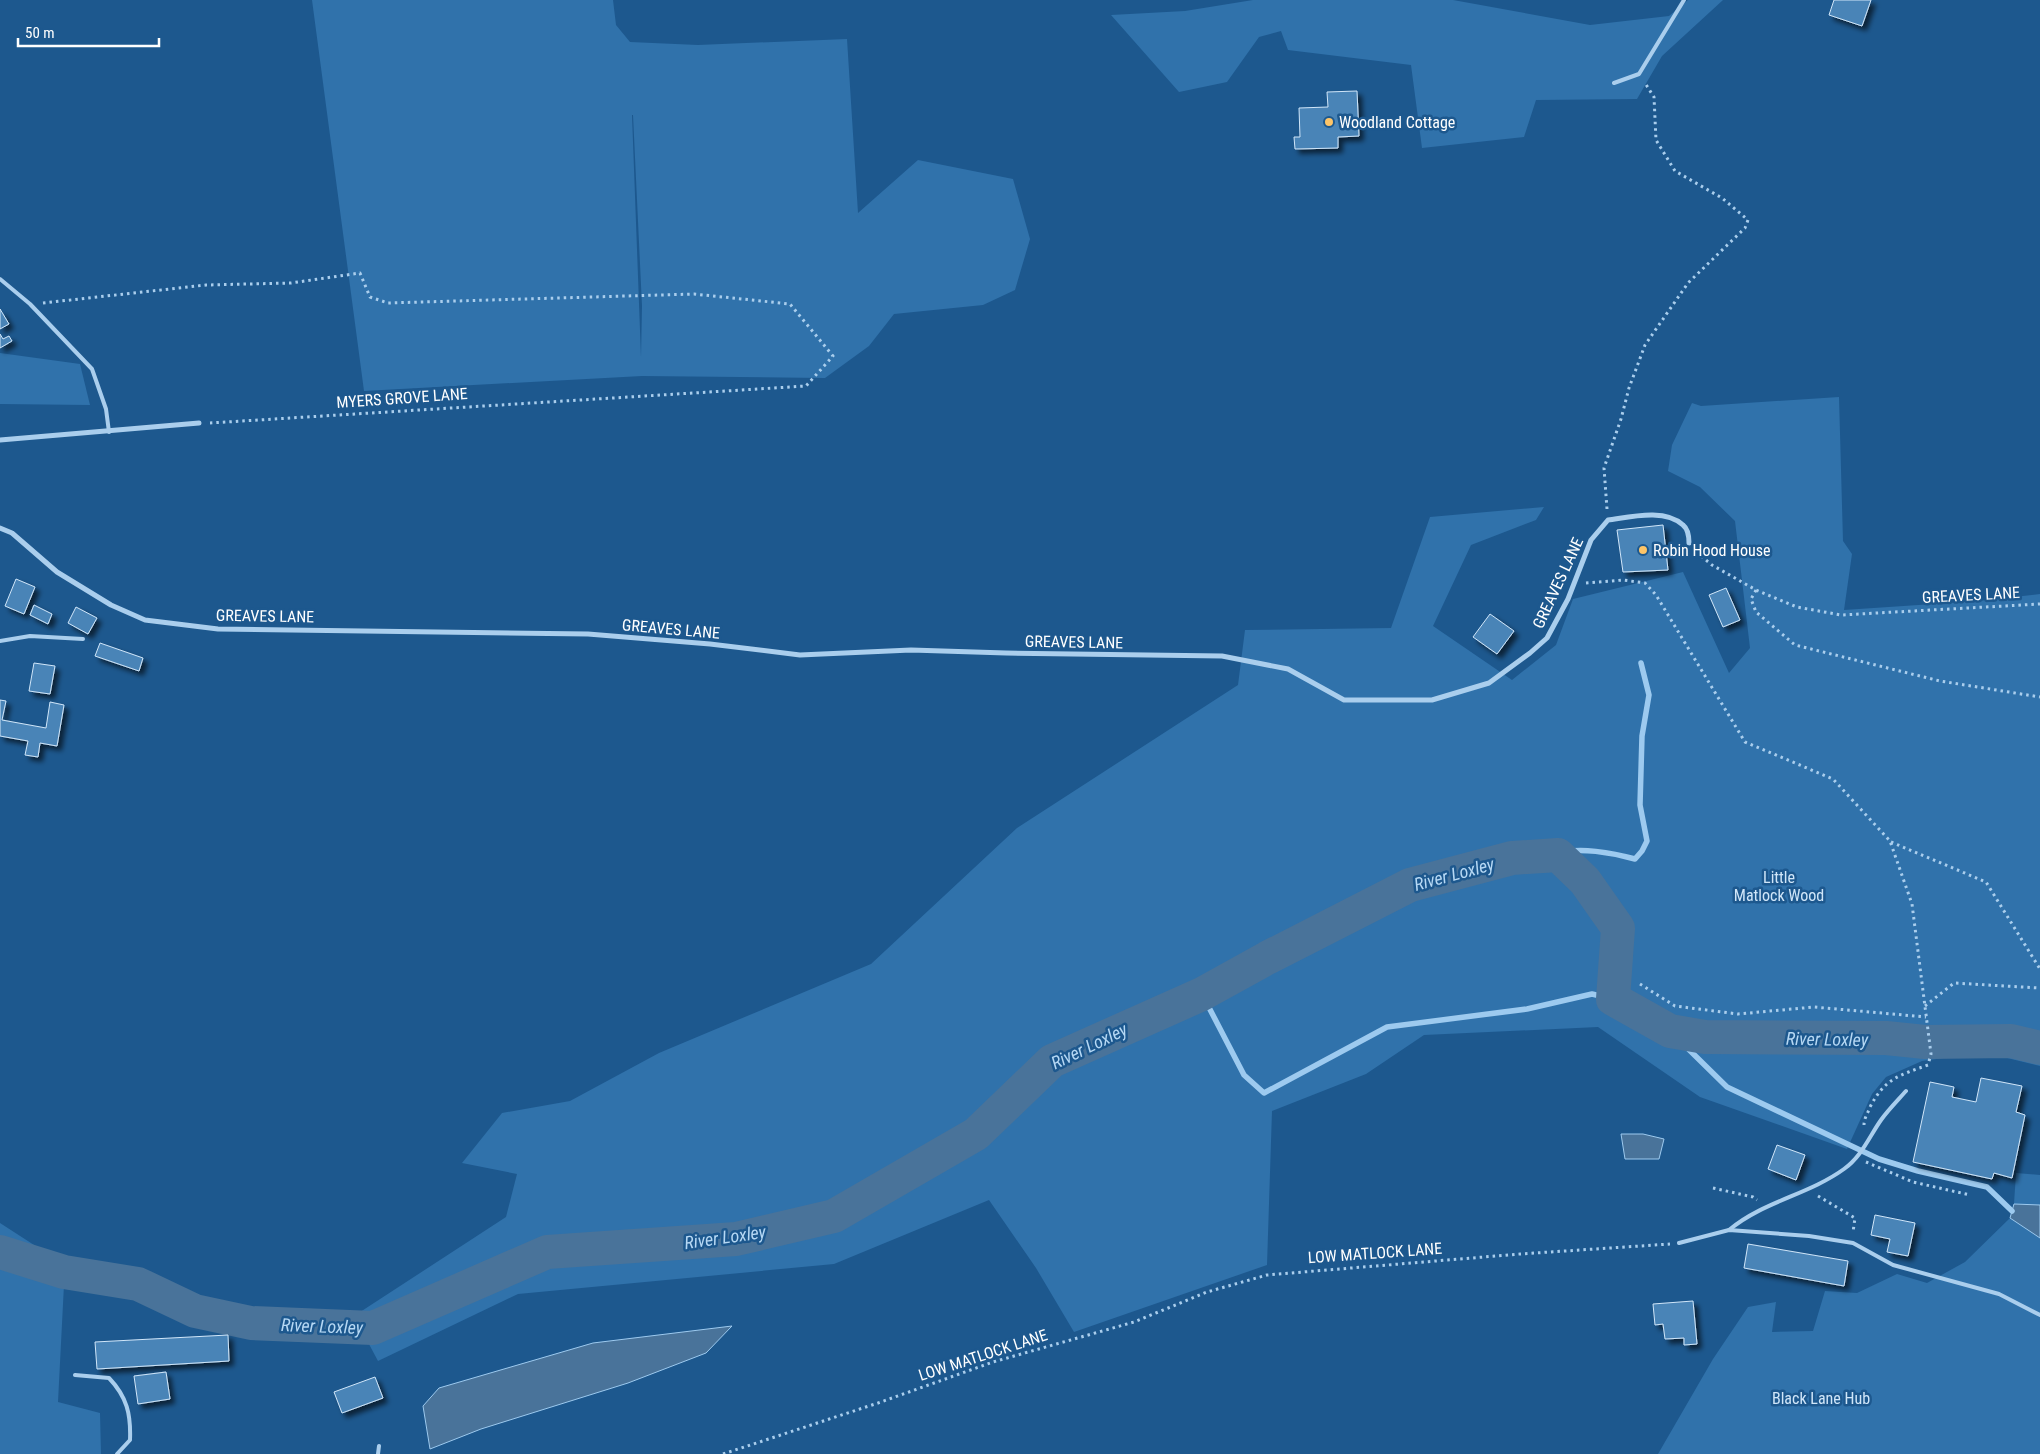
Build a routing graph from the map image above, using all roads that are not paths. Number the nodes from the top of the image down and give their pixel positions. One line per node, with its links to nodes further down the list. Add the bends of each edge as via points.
1 (1684, 0): 2 (lane, via 1639,74)
2 (1614, 83)
3 (0, 279): 5 (lane, via 30,304 92,369 106,409)
4 (199, 423): 5 (street)
5 (109, 432): 6 (street)
6 (0, 440)
7 (0, 528): 8 (street, GREAVES LANE, via 12,533 57,572 111,605 145,620 218,629 588,634 800,655 911,650 1222,656 1288,669 1344,700 1432,700 1489,683 1547,638 1568,599 1591,540 1608,520 1666,516 1684,525)
8 (1690, 543)
9 (83, 639): 10 (lane, via 30,636)
10 (0, 641)
11 (1906, 1091): 12 (lane, via 1881,1120 1861,1154 1844,1169 1807,1189 1766,1205)
12 (1729, 1230): 13 (lane); 14 (lane, via 1852,1243 1892,1265 1999,1294)
13 (1678, 1243)
14 (2040, 1315)
15 (75, 1375): 17 (lane, via 109,1378 120,1390 131,1420 130,1440)
16 (379, 1446): 18 (lane)
17 (117, 1454)
18 (378, 1454)

